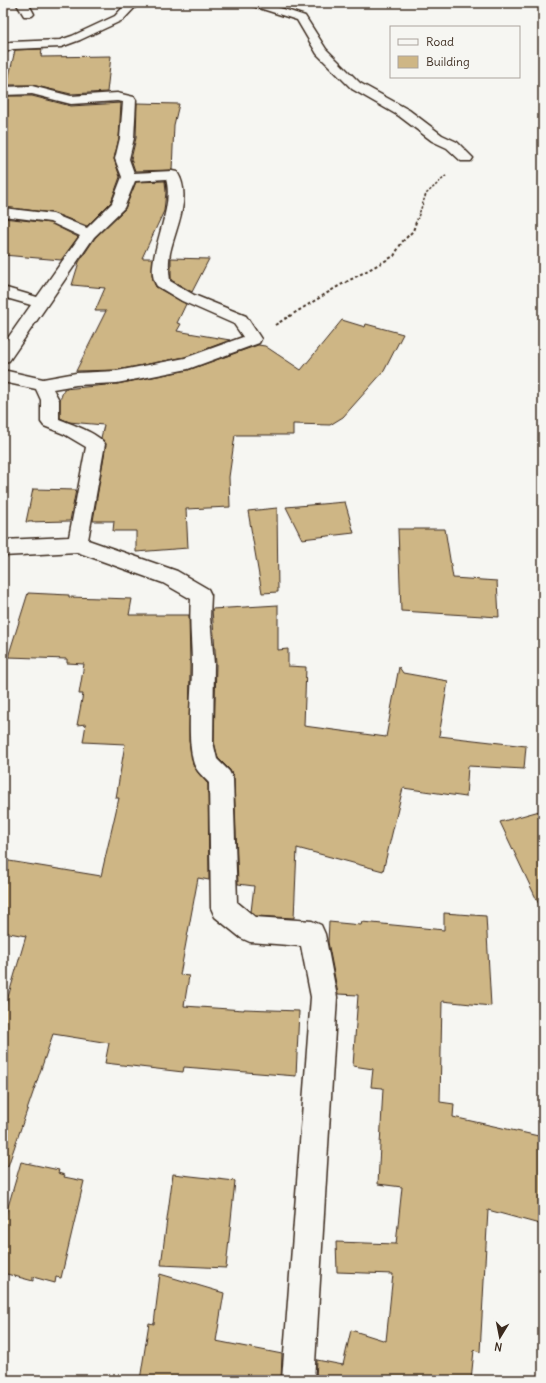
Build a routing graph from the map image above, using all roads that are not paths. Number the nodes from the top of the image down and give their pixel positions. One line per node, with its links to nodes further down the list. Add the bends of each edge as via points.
1 (22, 3): 6 (street)
2 (133, 3): 7 (street, via 119,18 76,38 61,43 11,46)
3 (254, 3): 5 (street)
4 (290, 3): 5 (street)
5 (277, 10): 9 (street, via 302,18 320,51 356,86 404,114 437,138 452,144)
6 (28, 14)
7 (3, 49)
8 (3, 91): 10 (street, via 32,90 72,100 117,97 130,100 128,138 122,159)
9 (466, 158)
10 (129, 177): 12 (street, via 118,205); 17 (street, via 172,175 175,182 176,202 161,266 162,283 188,298 240,320 253,339 188,364 117,377 76,379)
11 (3, 212): 12 (street, via 53,218)
12 (89, 234): 14 (street)
13 (3, 292): 14 (street)
14 (42, 303): 15 (street)
15 (3, 357)
16 (3, 376): 17 (street)
17 (44, 385): 18 (street, via 50,400 50,422 96,444)
18 (78, 544): 19 (street); 20 (street, via 170,577 201,595 202,742 206,764 221,779 224,908 250,930 312,934 324,997)
19 (3, 548)
20 (298, 1380)

